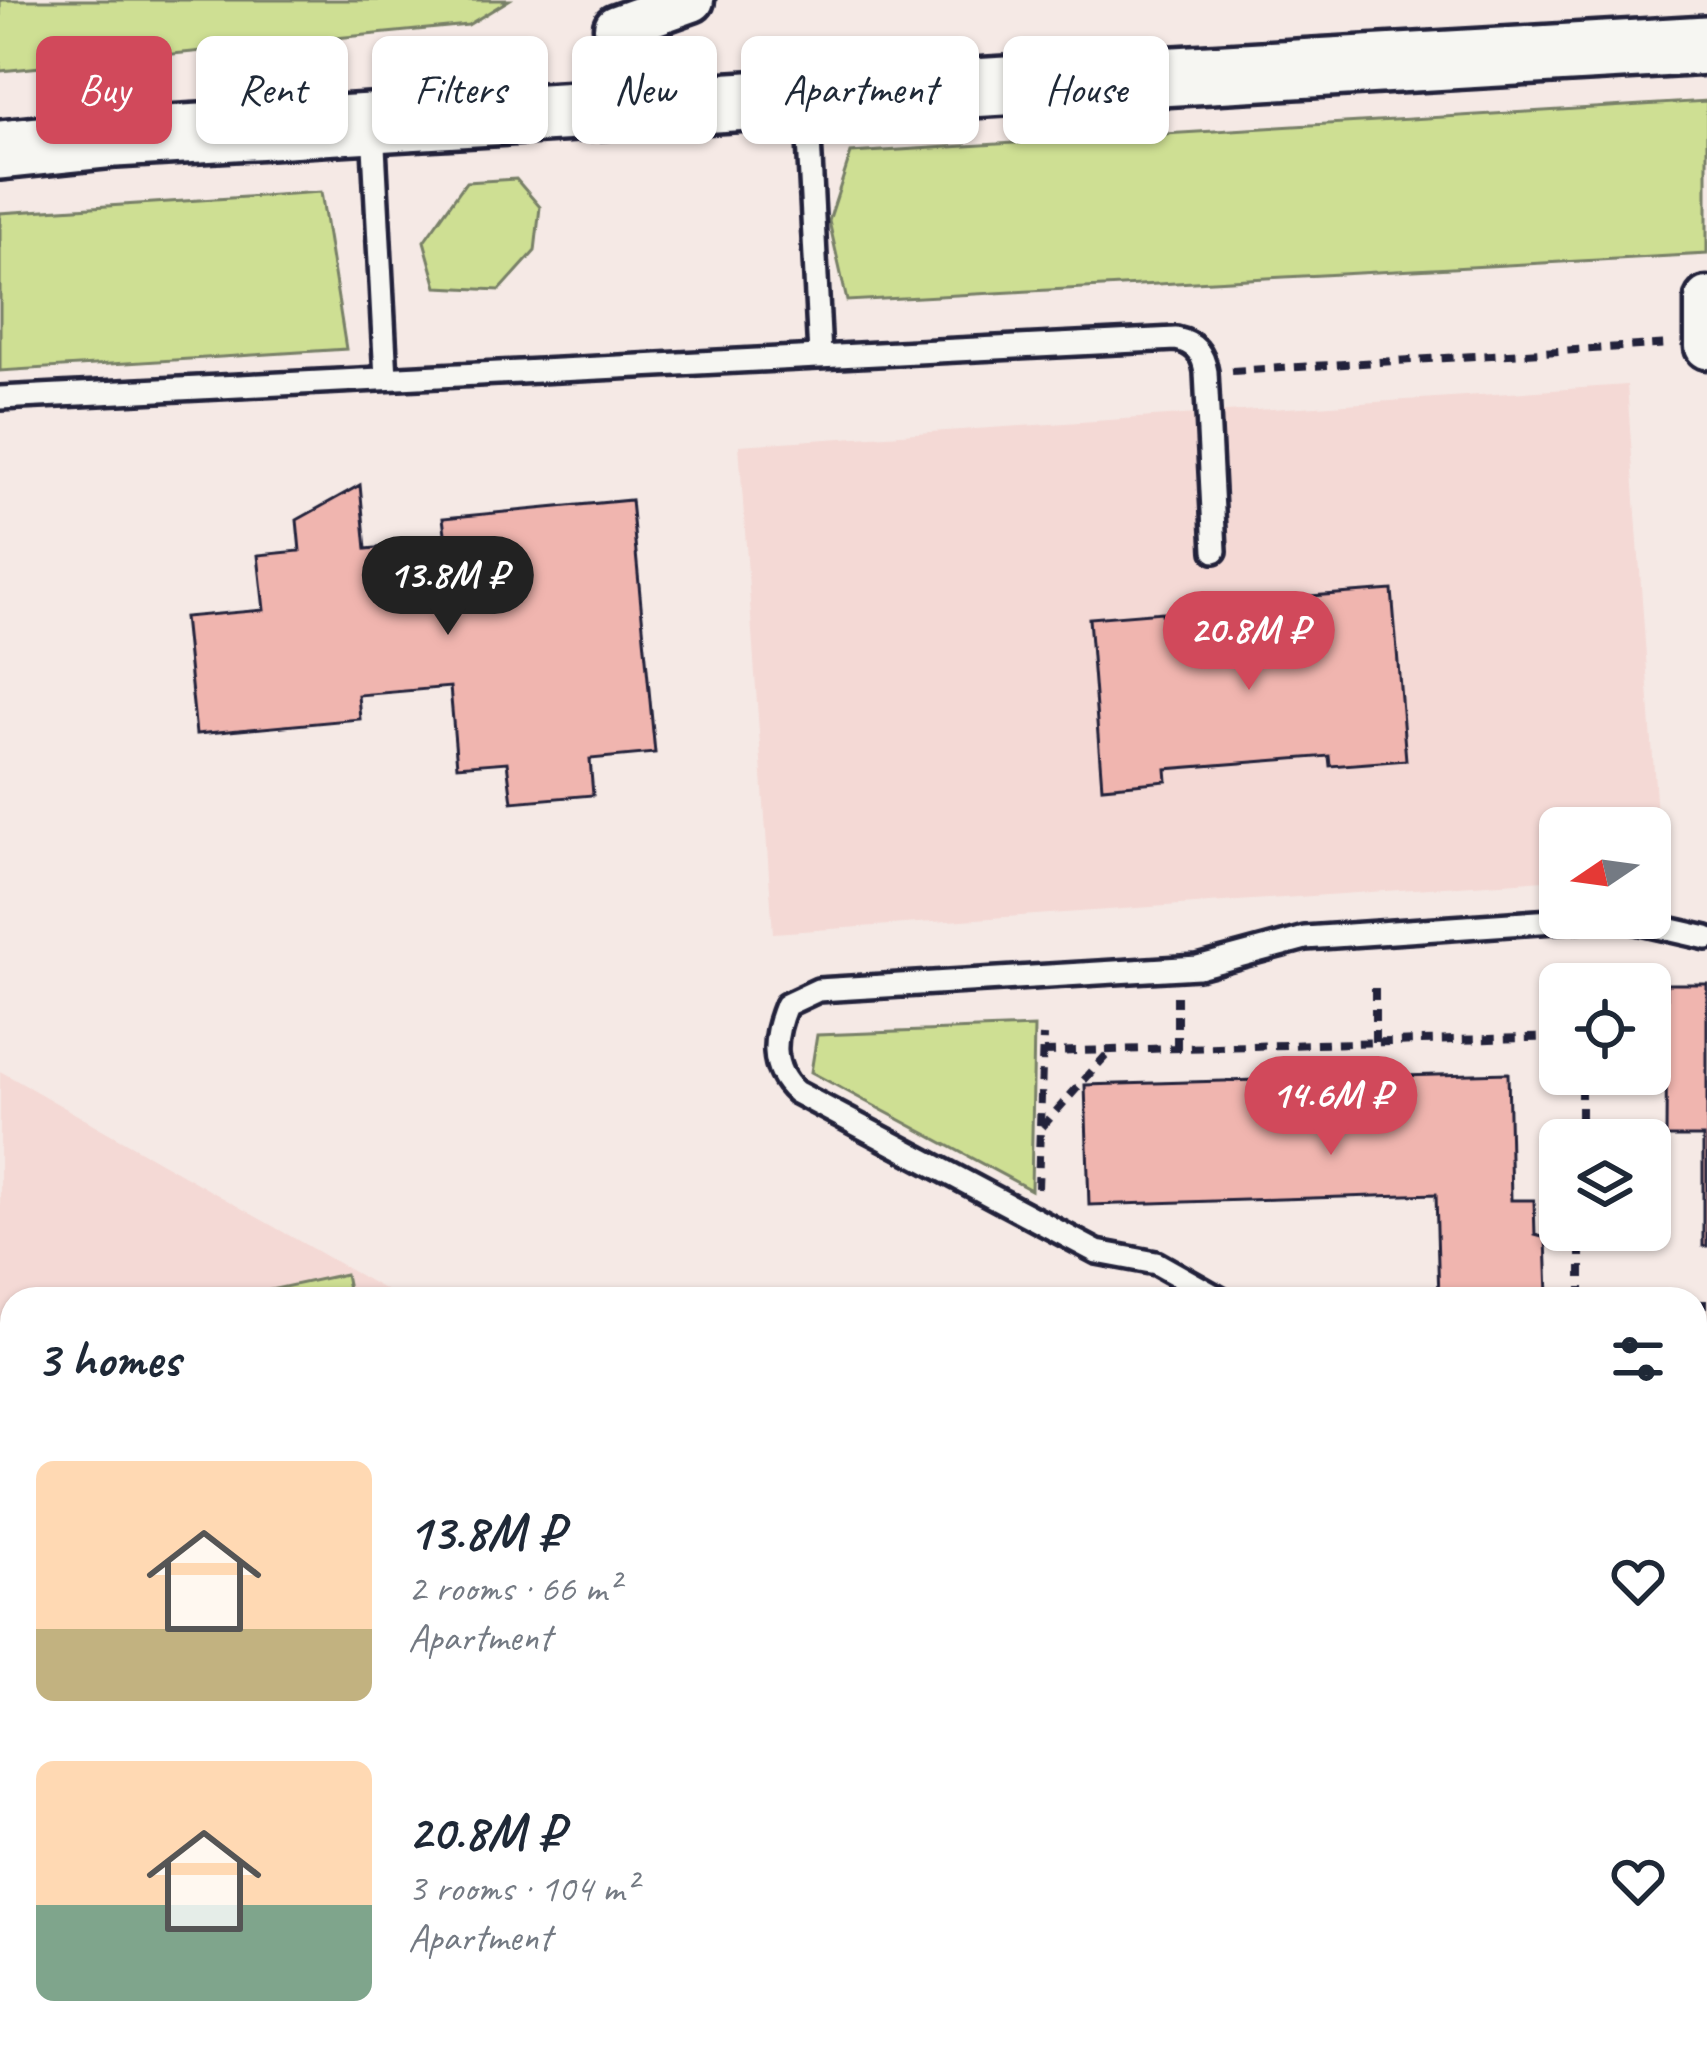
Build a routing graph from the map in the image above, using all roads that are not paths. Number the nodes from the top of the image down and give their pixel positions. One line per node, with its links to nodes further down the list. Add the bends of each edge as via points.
1 (692, 0): 2 (street)
2 (609, 13)
3 (1707, 45): 4 (street)
4 (979, 88)
5 (372, 123): 8 (street)
6 (374, 144): 12 (lane)
7 (809, 144): 11 (lane)
8 (0, 150)
9 (1707, 298): 10 (street)
10 (1707, 345)
11 (820, 356): 12 (lane); 14 (lane, via 1191,342 1206,372)
12 (386, 379): 13 (lane)
13 (0, 398)
14 (1215, 551)
15 (1539, 922): 18 (lane, via 1305,938 1198,967 818,991 786,1005 776,1066 796,1093 1097,1252 1156,1263)
16 (1671, 930): 17 (lane)
17 (1707, 938)
18 (1199, 1287)

